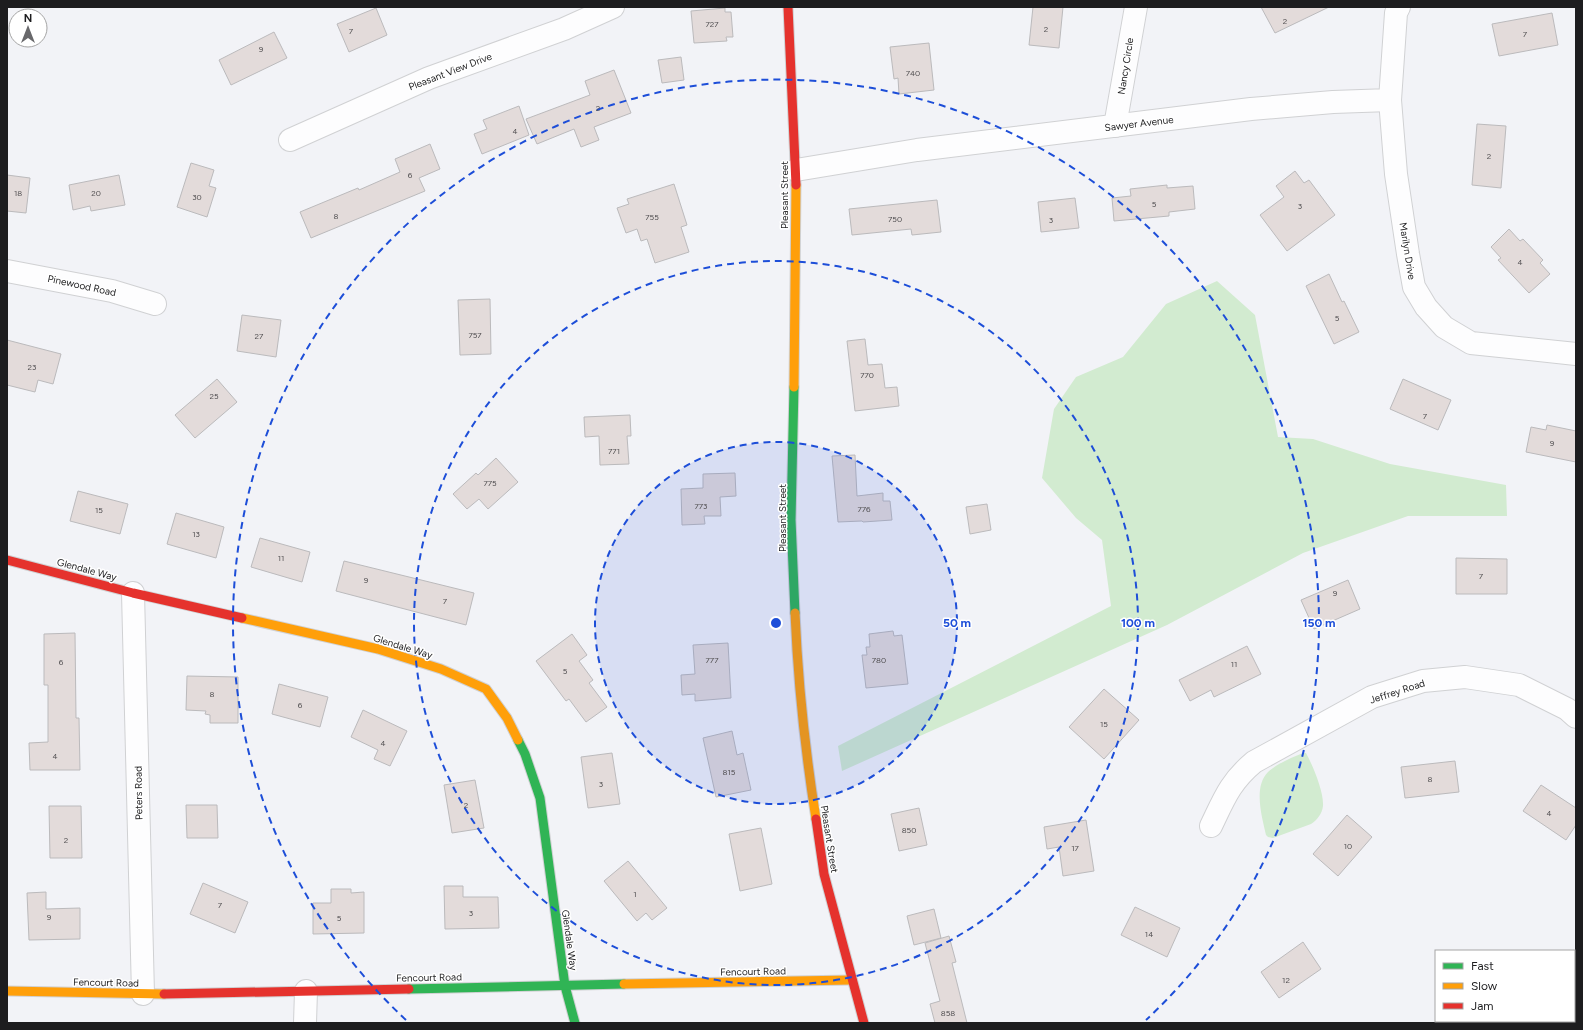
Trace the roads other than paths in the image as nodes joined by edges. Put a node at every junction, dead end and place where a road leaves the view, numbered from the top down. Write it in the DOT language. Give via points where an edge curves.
graph roads {
  1 [pos="613,7"];
  2 [pos="788,7"];
  3 [pos="1136,7"];
  4 [pos="1399,7"];
  5 [pos="1390,100"];
  6 [pos="1115,126"];
  7 [pos="290,140"];
  8 [pos="796,170"];
  9 [pos="7,271"];
  10 [pos="155,304"];
  11 [pos="1576,354"];
  12 [pos="7,560"];
  13 [pos="133,593"];
  14 [pos="1576,717"];
  15 [pos="1212,826"];
  16 [pos="852,980"];
  17 [pos="565,986"];
  18 [pos="7,991"];
  19 [pos="306,991"];
  20 [pos="143,994"];
  21 [pos="305,1023"];
  22 [pos="575,1023"];
  23 [pos="864,1023"];
  1 -- 7 [label="street, Pleasant View Drive" via="564,29 429,78"];
  2 -- 8 [label="street, Pleasant Street"];
  3 -- 6 [label="street, Nancy Circle"];
  4 -- 5 [label="street" via="1396,13"];
  5 -- 6 [label="street, Sawyer Avenue" via="1282,106"];
  5 -- 11 [label="street, Marilyn Drive" via="1396,174 1408,254 1414,287 1426,307 1444,327 1471,343"];
  6 -- 8 [label="street, Sawyer Avenue" via="917,150"];
  8 -- 16 [label="street, Pleasant Street" via="791,520 797,657 809,774 824,874"];
  9 -- 10 [label="street, Pinewood Road" via="112,291"];
  12 -- 13 [label="street, Glendale Way"];
  13 -- 17 [label="street, Glendale Way" via="378,649 441,669 486,689 507,718 525,754 540,798"];
  13 -- 20 [label="street, Peters Road"];
  14 -- 15 [label="street, Jeffrey Road" via="1519,685 1465,677 1423,681 1372,697 1254,762 1240,773 1227,792"];
  16 -- 17 [label="street, Fencourt Road"];
  16 -- 23 [label="street, Pleasant Street"];
  17 -- 19 [label="street, Fencourt Road"];
  17 -- 22 [label="street, Glendale Way"];
  18 -- 20 [label="street, Fencourt Road"];
  19 -- 20 [label="street, Fencourt Road"];
  19 -- 21 [label="street"];
}
